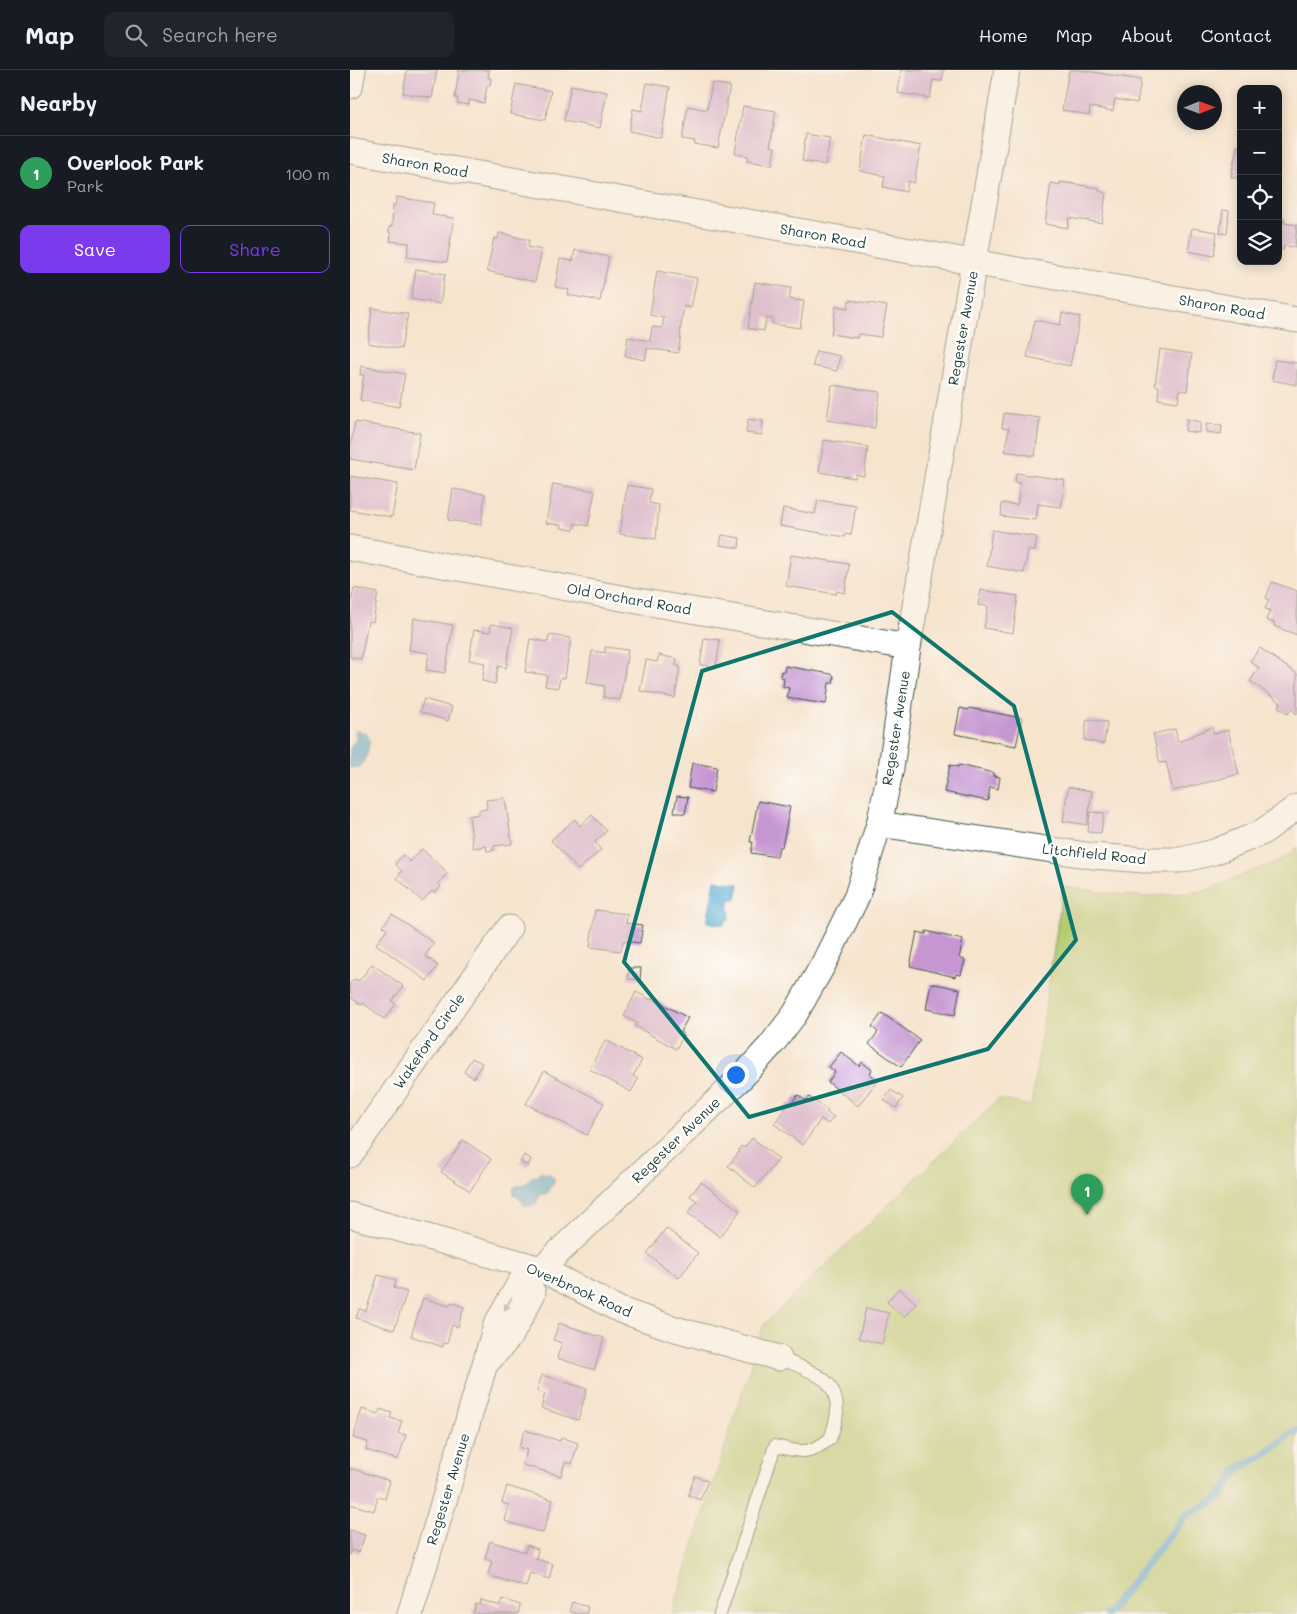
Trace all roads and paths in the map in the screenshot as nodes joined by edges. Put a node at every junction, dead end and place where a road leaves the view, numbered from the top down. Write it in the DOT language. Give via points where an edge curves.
graph roads {
  1 [pos="353,70"];
  2 [pos="1008,70"];
  3 [pos="350,86"];
  4 [pos="350,151"];
  5 [pos="974,263"];
  6 [pos="1297,320"];
  7 [pos="350,548"];
  8 [pos="908,647"];
  9 [pos="1297,807"];
  10 [pos="879,824"];
  11 [pos="509,928"];
  12 [pos="350,1154"];
  13 [pos="350,1215"];
  14 [pos="541,1269"];
  15 [pos="779,1358"];
  16 [pos="410,1614"];
  17 [pos="720,1614"];
  1 -- 3 [label="street"];
  2 -- 5 [label="street, Regester Avenue"];
  4 -- 5 [label="street, Sharon Road"];
  5 -- 6 [label="street, Sharon Road"];
  5 -- 8 [label="street, Regester Avenue"];
  7 -- 8 [label="street, Old Orchard Road"];
  8 -- 10 [label="street, Regester Avenue" via="891,768"];
  9 -- 10 [label="street, Litchfield Road" via="1261,833 1214,852 1181,860 1092,856"];
  10 -- 14 [label="street, Regester Avenue" via="857,896 795,1014 744,1075"];
  11 -- 12 [label="street, Wakeford Circle"];
  13 -- 14 [label="street, Overbrook Road"];
  14 -- 15 [label="street, Overbrook Road" via="620,1310"];
  14 -- 16 [label="street, Regester Avenue" via="520,1283 496,1325"];
  15 -- 17 [label="lane" via="830,1384 837,1412 834,1427 830,1439 817,1449 803,1452 775,1446"];
}
